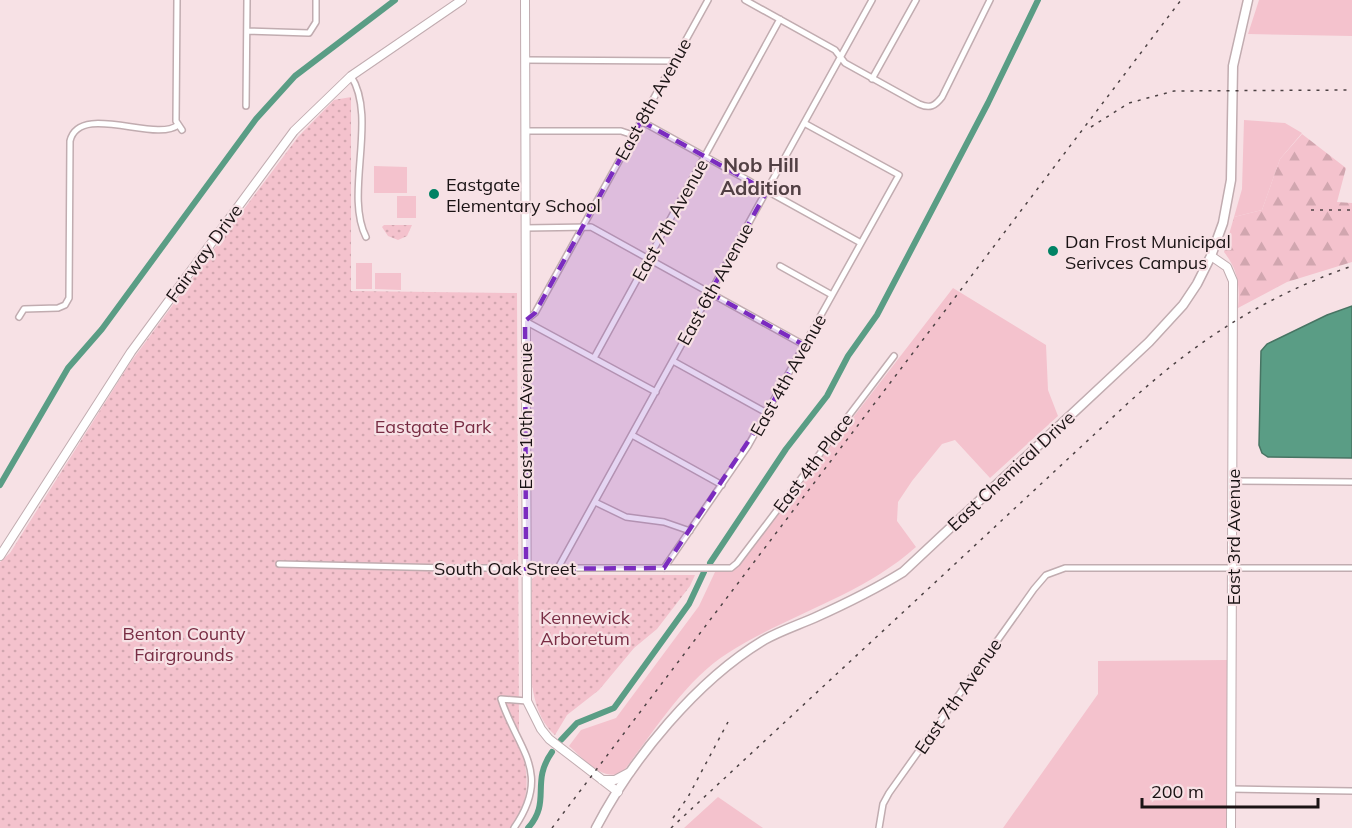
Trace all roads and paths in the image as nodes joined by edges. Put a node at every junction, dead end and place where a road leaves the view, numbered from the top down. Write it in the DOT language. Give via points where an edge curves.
graph roads {
  1 [pos="177,0"];
  2 [pos="247,0"];
  3 [pos="316,0"];
  4 [pos="462,0"];
  5 [pos="525,0"];
  6 [pos="708,0"];
  7 [pos="745,0"];
  8 [pos="872,0"];
  9 [pos="916,0"];
  10 [pos="990,0"];
  11 [pos="1248,0"];
  12 [pos="780,19"];
  13 [pos="247,32"];
  14 [pos="840,57"];
  15 [pos="525,60"];
  16 [pos="675,60"];
  17 [pos="351,76"];
  18 [pos="872,79"];
  19 [pos="246,106"];
  20 [pos="641,121"];
  21 [pos="804,123"];
  22 [pos="525,130"];
  23 [pos="633,135"];
  24 [pos="705,157"];
  25 [pos="767,191"];
  26 [pos="583,226"];
  27 [pos="525,228"];
  28 [pos="366,237"];
  29 [pos="861,243"];
  30 [pos="1211,256"];
  31 [pos="648,259"];
  32 [pos="780,266"];
  33 [pos="710,293"];
  34 [pos="832,295"];
  35 [pos="20,317"];
  36 [pos="525,321"];
  37 [pos="804,345"];
  38 [pos="894,356"];
  39 [pos="594,358"];
  40 [pos="673,361"];
  41 [pos="656,392"];
  42 [pos="767,413"];
  43 [pos="632,435"];
  44 [pos="1233,481"];
  45 [pos="1352,482"];
  46 [pos="722,485"];
  47 [pos="595,502"];
  48 [pos="690,531"];
  49 [pos="0,556"];
  50 [pos="279,564"];
  51 [pos="1233,567"];
  52 [pos="526,568"];
  53 [pos="558,568"];
  54 [pos="664,568"];
  55 [pos="731,568"];
  56 [pos="1352,568"];
  57 [pos="527,701"];
  58 [pos="636,767"];
  59 [pos="600,780"];
  60 [pos="1232,789"];
  61 [pos="1352,791"];
  62 [pos="618,792"];
  63 [pos="514,828"];
  64 [pos="596,828"];
  65 [pos="879,828"];
  66 [pos="1231,828"];
  1 -- 35 [label="street" via="180,128 165,131 113,125 75,130 70,141 69,298 58,308 24,309"];
  2 -- 13 [label="street"];
  3 -- 13 [label="street" via="312,31"];
  4 -- 17 [label="street, Fairway Drive"];
  5 -- 15 [label="street, East 10th Avenue"];
  6 -- 16 [label="street, East 8th Avenue"];
  7 -- 12 [label="street"];
  8 -- 14 [label="street, East 6th Avenue"];
  9 -- 18 [label="street"];
  10 -- 18 [label="street" via="942,97 932,107"];
  11 -- 30 [label="main road, East Chemical Drive" via="1233,66 1231,180 1223,223"];
  12 -- 14 [label="street" via="835,50"];
  12 -- 24 [label="street, East 7th Avenue"];
  13 -- 19 [label="street"];
  14 -- 18 [label="street"];
  14 -- 21 [label="street, East 6th Avenue"];
  15 -- 16 [label="street"];
  15 -- 22 [label="street, East 10th Avenue"];
  16 -- 20 [label="street, East 8th Avenue"];
  17 -- 28 [label="street" via="360,95 360,214"];
  17 -- 49 [label="street, Fairway Drive" via="294,131 144,334"];
  20 -- 23 [label="street, East 8th Avenue"];
  20 -- 24 [label="street"];
  21 -- 25 [label="street, East 6th Avenue"];
  21 -- 29 [label="street, East 4th Avenue" via="899,175"];
  22 -- 23 [label="street" via="621,131"];
  22 -- 27 [label="street, East 10th Avenue"];
  23 -- 26 [label="street, East 8th Avenue"];
  24 -- 25 [label="street"];
  24 -- 31 [label="street, East 7th Avenue"];
  25 -- 29 [label="street"];
  25 -- 33 [label="street, East 6th Avenue"];
  26 -- 27 [label="street"];
  26 -- 31 [label="street"];
  26 -- 36 [label="street, East 8th Avenue" via="535,313"];
  27 -- 36 [label="street, East 10th Avenue"];
  29 -- 34 [label="street, East 4th Avenue"];
  30 -- 44 [label="street, East 3rd Avenue" via="1227,267 1233,281"];
  30 -- 58 [label="main road, East Chemical Drive" via="1183,305 1149,342 903,572 868,594 766,639 730,662 699,689"];
  31 -- 33 [label="street"];
  31 -- 39 [label="street, East 7th Avenue"];
  32 -- 34 [label="street"];
  33 -- 37 [label="street"];
  33 -- 40 [label="street, East 6th Avenue"];
  34 -- 37 [label="street, East 4th Avenue"];
  36 -- 39 [label="street"];
  36 -- 52 [label="street, East 10th Avenue"];
  37 -- 42 [label="street, East 4th Avenue"];
  38 -- 55 [label="street, East 4th Place"];
  39 -- 41 [label="street"];
  40 -- 41 [label="street, East 6th Avenue"];
  40 -- 42 [label="street"];
  41 -- 43 [label="street, East 6th Avenue"];
  42 -- 46 [label="street, East 4th Avenue"];
  43 -- 46 [label="street"];
  43 -- 47 [label="street, East 6th Avenue"];
  44 -- 45 [label="street"];
  44 -- 51 [label="street, East 3rd Avenue"];
  46 -- 48 [label="street, East 4th Avenue"];
  47 -- 48 [label="street" via="626,517 664,522"];
  47 -- 53 [label="street, East 6th Avenue"];
  48 -- 54 [label="street, East 4th Avenue"];
  50 -- 52 [label="street, South Oak Street"];
  51 -- 56 [label="street"];
  51 -- 60 [label="street, East 3rd Avenue"];
  51 -- 65 [label="street, East 7th Avenue" via="1065,568 1052,572 1034,589 889,793"];
  52 -- 53 [label="street, South Oak Street"];
  52 -- 57 [label="street, East 10th Avenue"];
  53 -- 54 [label="street, South Oak Street"];
  54 -- 55 [label="street, South Oak Street"];
  57 -- 59 [label="street, East 10th Avenue" via="549,739"];
  57 -- 63 [label="street" via="501,699 530,763 530,792"];
  58 -- 59 [label="street" via="615,780"];
  58 -- 62 [label="main road, East Chemical Drive"];
  59 -- 62 [label="street, East 10th Avenue"];
  60 -- 61 [label="street"];
  60 -- 66 [label="street, East 3rd Avenue"];
  62 -- 64 [label="main road, East Chemical Drive"];
}
